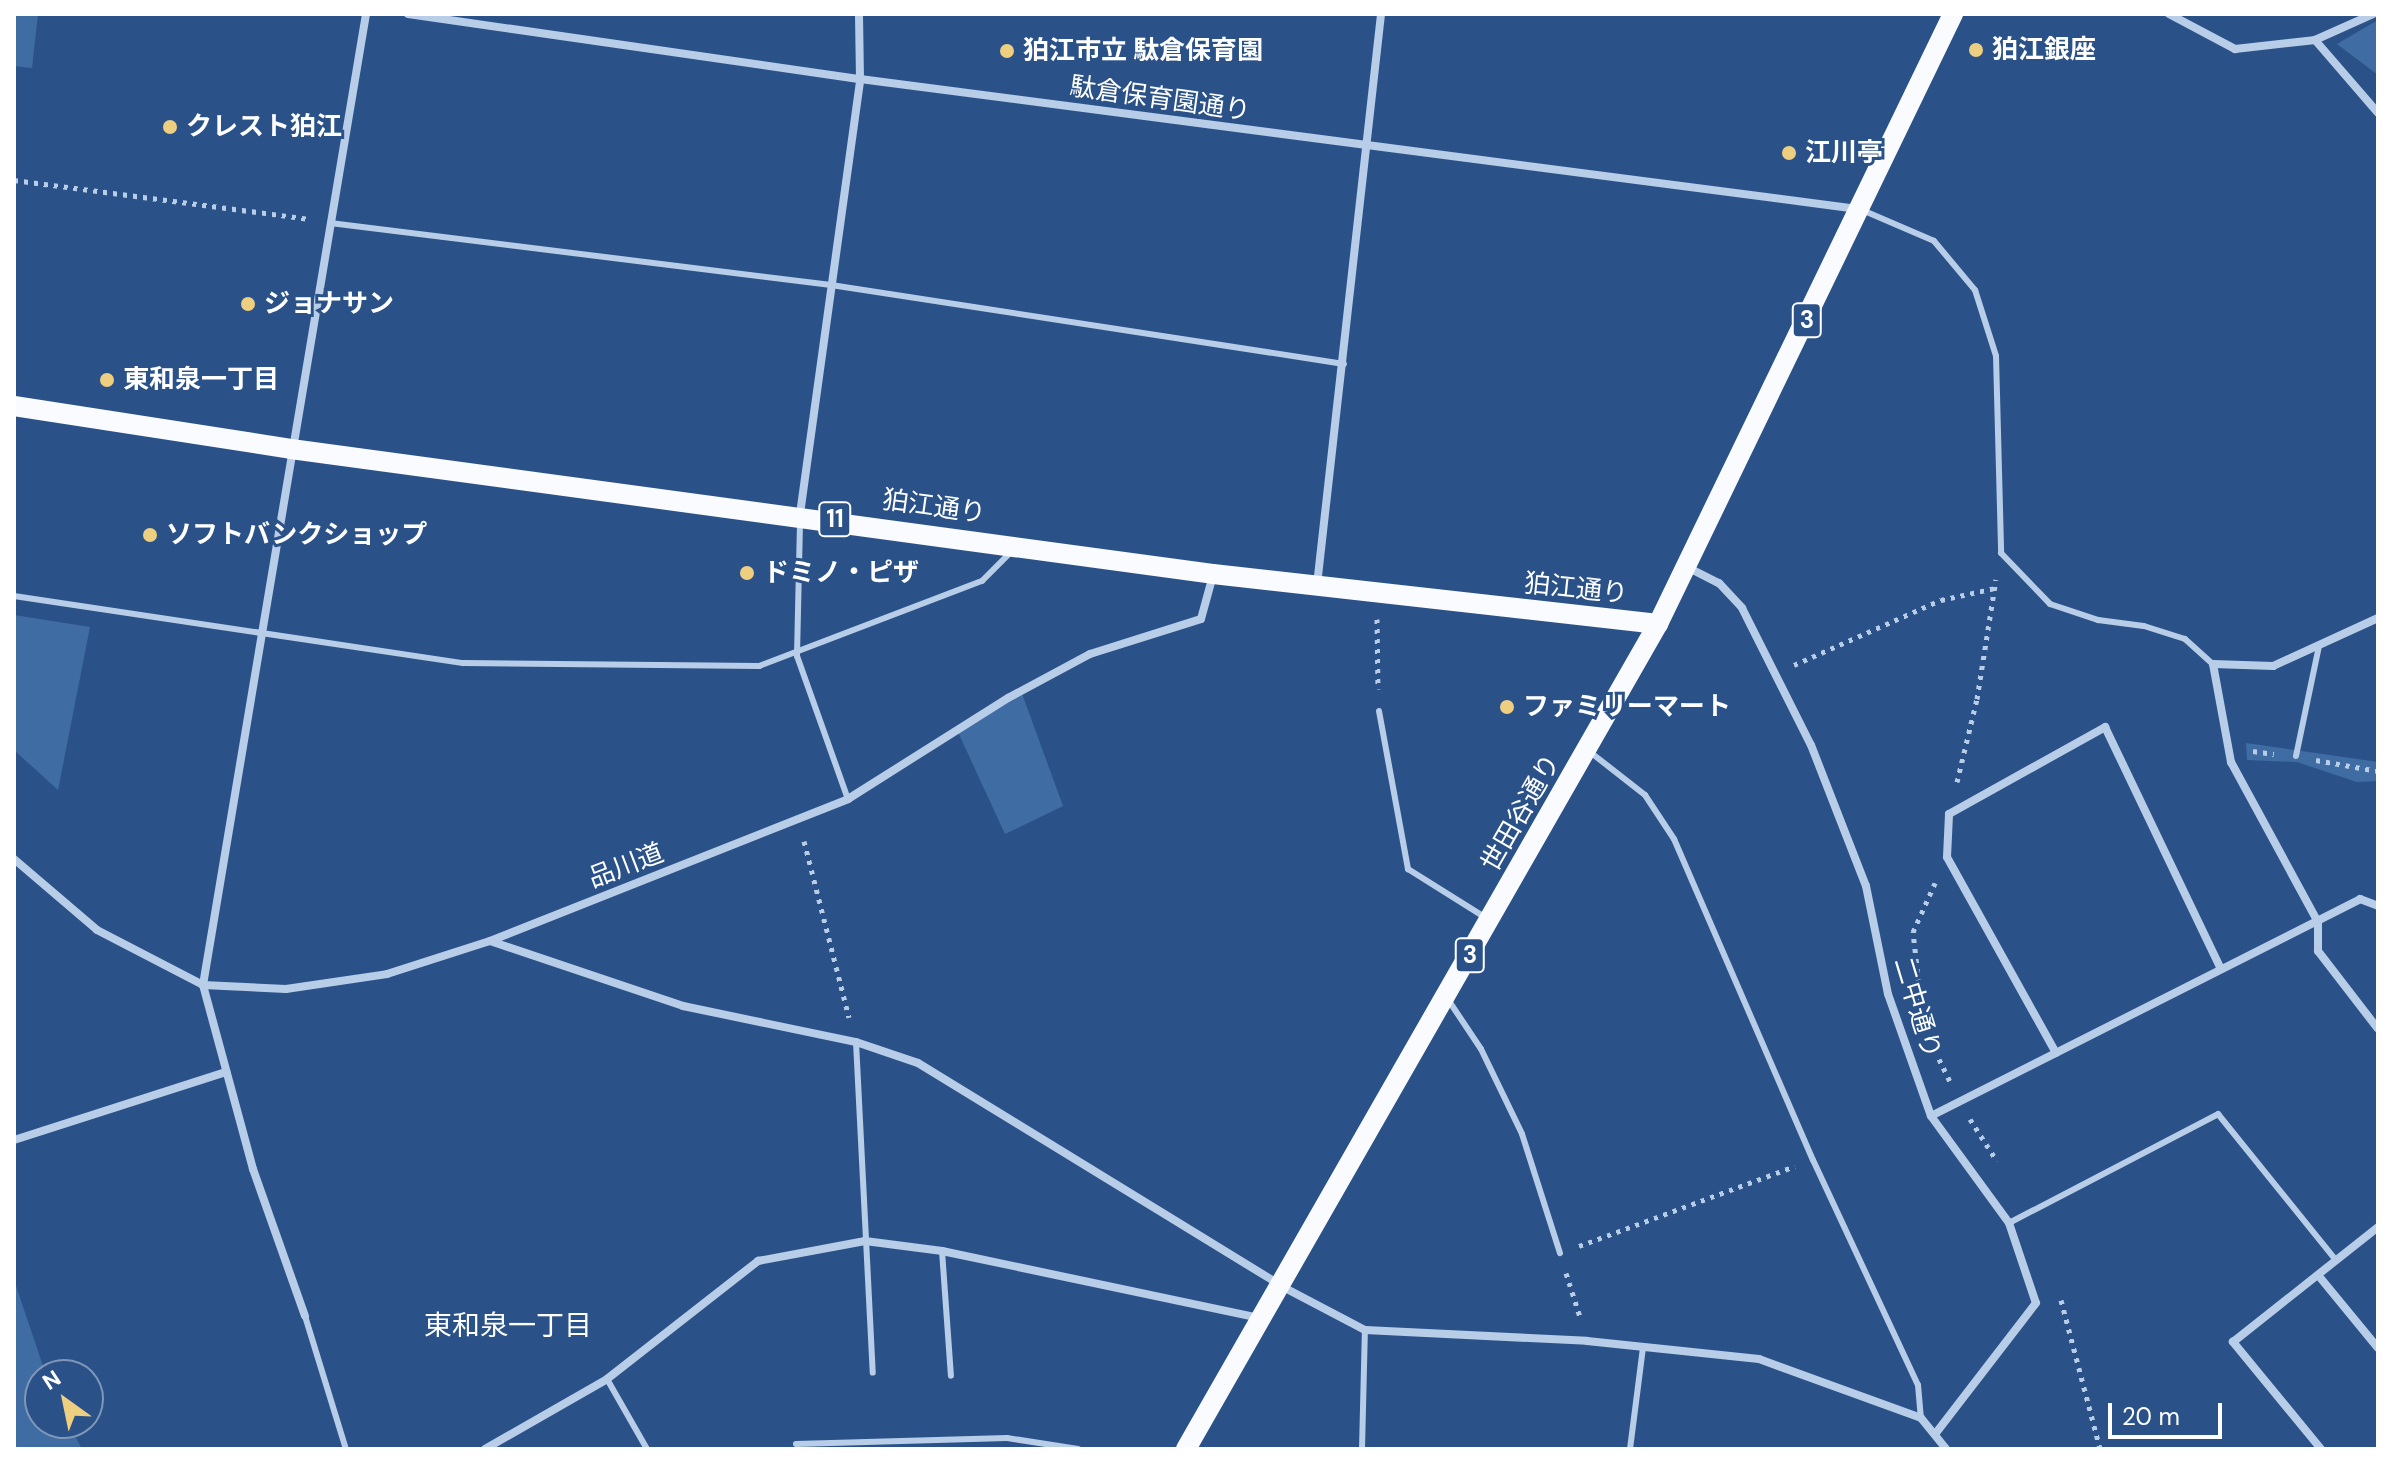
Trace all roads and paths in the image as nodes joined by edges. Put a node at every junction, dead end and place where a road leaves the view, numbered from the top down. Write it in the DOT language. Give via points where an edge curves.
graph roads {
  1 [pos="366,14"];
  2 [pos="408,14"];
  3 [pos="859,14"];
  4 [pos="1381,14"];
  5 [pos="1953,14"];
  6 [pos="2169,14"];
  7 [pos="2373,14"];
  8 [pos="2315,40"];
  9 [pos="860,79"];
  10 [pos="2378,113"];
  11 [pos="1363,146"];
  12 [pos="14,180"];
  13 [pos="1860,209"];
  14 [pos="330,223"];
  15 [pos="831,285"];
  16 [pos="1345,364"];
  17 [pos="14,406"];
  18 [pos="291,449"];
  19 [pos="800,514"];
  20 [pos="1017,546"];
  21 [pos="2001,553"];
  22 [pos="1686,566"];
  23 [pos="1213,574"];
  24 [pos="1317,587"];
  25 [pos="1995,588"];
  26 [pos="1376,594"];
  27 [pos="14,596"];
  28 [pos="2378,618"];
  29 [pos="1658,624"];
  30 [pos="260,634"];
  31 [pos="2319,646"];
  32 [pos="797,656"];
  33 [pos="2213,664"];
  34 [pos="1775,673"];
  35 [pos="1379,711"];
  36 [pos="1587,749"];
  37 [pos="2296,756"];
  38 [pos="848,799"];
  39 [pos="1949,814"];
  40 [pos="799,820"];
  41 [pos="1947,857"];
  42 [pos="14,859"];
  43 [pos="2378,906"];
  44 [pos="1489,920"];
  45 [pos="2318,922"];
  46 [pos="490,941"];
  47 [pos="2221,969"];
  48 [pos="203,985"];
  49 [pos="1447,998"];
  50 [pos="1926,1026"];
  51 [pos="2378,1029"];
  52 [pos="856,1042"];
  53 [pos="1935,1051"];
  54 [pos="2056,1053"];
  55 [pos="226,1072"];
  56 [pos="1960,1103"];
  57 [pos="1931,1116"];
  58 [pos="14,1140"];
  59 [pos="1813,1160"];
  60 [pos="2009,1223"];
  61 [pos="2378,1227"];
  62 [pos="865,1241"];
  63 [pos="942,1251"];
  64 [pos="1560,1253"];
  65 [pos="2336,1260"];
  66 [pos="2318,1275"];
  67 [pos="1283,1287"];
  68 [pos="305,1316"];
  69 [pos="1263,1319"];
  70 [pos="1365,1330"];
  71 [pos="1587,1341"];
  72 [pos="1643,1347"];
  73 [pos="2378,1348"];
  74 [pos="873,1373"];
  75 [pos="951,1376"];
  76 [pos="607,1379"];
  77 [pos="1921,1418"];
  78 [pos="1936,1433"];
  79 [pos="796,1444"];
  80 [pos="2319,1448"];
  81 [pos="346,1449"];
  82 [pos="485,1449"];
  83 [pos="647,1449"];
  84 [pos="1078,1449"];
  85 [pos="1186,1449"];
  86 [pos="1362,1449"];
  87 [pos="1630,1449"];
  88 [pos="1946,1449"];
  1 -- 14 [label="street"];
  2 -- 9 [label="street, 駄倉保育園通り"];
  3 -- 9 [label="street"];
  4 -- 11 [label="street"];
  5 -- 13 [label="main road, 世田谷通り / 3"];
  6 -- 8 [label="street" via="2235,49"];
  7 -- 8 [label="street"];
  8 -- 10 [label="street"];
  9 -- 11 [label="street, 駄倉保育園通り"];
  9 -- 15 [label="street"];
  11 -- 13 [label="street, 駄倉保育園通り"];
  11 -- 16 [label="street"];
  12 -- 14 [label="path" via="250,208"];
  13 -- 21 [label="lane" via="1934,241 1975,290 1996,356"];
  13 -- 22 [label="main road, 世田谷通り / 3"];
  14 -- 15 [label="lane"];
  14 -- 18 [label="street"];
  15 -- 16 [label="lane"];
  15 -- 19 [label="street"];
  16 -- 24 [label="street"];
  17 -- 18 [label="main road, 狛江通り / 11"];
  18 -- 19 [label="main road, 狛江通り / 11"];
  18 -- 30 [label="street"];
  19 -- 20 [label="main road, 狛江通り / 11"];
  19 -- 32 [label="lane"];
  20 -- 23 [label="main road, 狛江通り / 11"];
  20 -- 32 [label="lane" via="982,581"];
  21 -- 25 [label="path"];
  21 -- 33 [label="lane" via="2050,604 2185,639"];
  22 -- 29 [label="main road, 世田谷通り / 3"];
  22 -- 34 [label="street, 二中通り" via="1719,583 1742,608"];
  23 -- 24 [label="main road, 狛江通り / 11"];
  23 -- 38 [label="street, 品川道" via="1201,619 1090,654 1008,698"];
  24 -- 26 [label="main road, 狛江通り / 11"];
  25 -- 34 [label="path" via="1941,600"];
  25 -- 39 [label="path" via="1977,699"];
  26 -- 29 [label="main road, 狛江通り / 11"];
  26 -- 35 [label="path"];
  27 -- 30 [label="lane"];
  28 -- 31 [label="street"];
  29 -- 36 [label="main road, 世田谷通り / 3"];
  30 -- 32 [label="lane" via="463,663 759,666"];
  30 -- 48 [label="street"];
  31 -- 33 [label="street" via="2273,666"];
  31 -- 37 [label="lane"];
  32 -- 38 [label="lane"];
  33 -- 45 [label="street" via="2231,762"];
  34 -- 57 [label="street, 二中通り" via="1842,816 1866,886 1888,994"];
  35 -- 44 [label="lane" via="1408,869"];
  36 -- 44 [label="main road, 世田谷通り / 3"];
  36 -- 59 [label="lane" via="1645,795 1674,839"];
  38 -- 40 [label="street, 品川道"];
  39 -- 41 [label="street"];
  39 -- 47 [label="street" via="2105,727"];
  40 -- 46 [label="street, 品川道"];
  40 -- 52 [label="path"];
  41 -- 50 [label="path" via="1913,932 1916,989"];
  41 -- 54 [label="street"];
  42 -- 48 [label="street, 品川道" via="97,930"];
  43 -- 45 [label="street" via="2360,899"];
  44 -- 49 [label="main road, 世田谷通り / 3"];
  45 -- 47 [label="street"];
  45 -- 51 [label="street" via="2318,951"];
  46 -- 48 [label="street, 品川道" via="387,974 286,989"];
  46 -- 52 [label="street" via="683,1006"];
  47 -- 54 [label="street"];
  48 -- 55 [label="street"];
  49 -- 64 [label="lane" via="1481,1049 1522,1134"];
  49 -- 67 [label="main road, 世田谷通り / 3"];
  52 -- 62 [label="lane"];
  52 -- 67 [label="street" via="918,1063"];
  53 -- 56 [label="path"];
  54 -- 56 [label="street"];
  55 -- 58 [label="street"];
  55 -- 68 [label="street" via="253,1169"];
  56 -- 57 [label="street"];
  57 -- 60 [label="street, 二中通り"];
  59 -- 64 [label="path"];
  59 -- 77 [label="lane" via="1918,1385"];
  60 -- 65 [label="lane" via="2218,1114"];
  60 -- 78 [label="street, 二中通り" via="2036,1303"];
  61 -- 65 [label="street"];
  62 -- 63 [label="street"];
  62 -- 74 [label="lane"];
  62 -- 76 [label="street" via="758,1261"];
  63 -- 69 [label="street"];
  63 -- 75 [label="lane"];
  64 -- 71 [label="path"];
  65 -- 66 [label="street"];
  66 -- 73 [label="street"];
  66 -- 80 [label="street" via="2233,1342"];
  67 -- 69 [label="main road, 世田谷通り / 3"];
  67 -- 70 [label="street"];
  68 -- 81 [label="lane"];
  69 -- 85 [label="main road, 世田谷通り / 3"];
  70 -- 71 [label="street"];
  70 -- 86 [label="lane"];
  71 -- 72 [label="street"];
  72 -- 77 [label="street" via="1759,1359"];
  72 -- 87 [label="lane"];
  76 -- 82 [label="street"];
  76 -- 83 [label="lane"];
  77 -- 78 [label="street"];
  78 -- 88 [label="street"];
  79 -- 84 [label="lane" via="1007,1438"];
}
